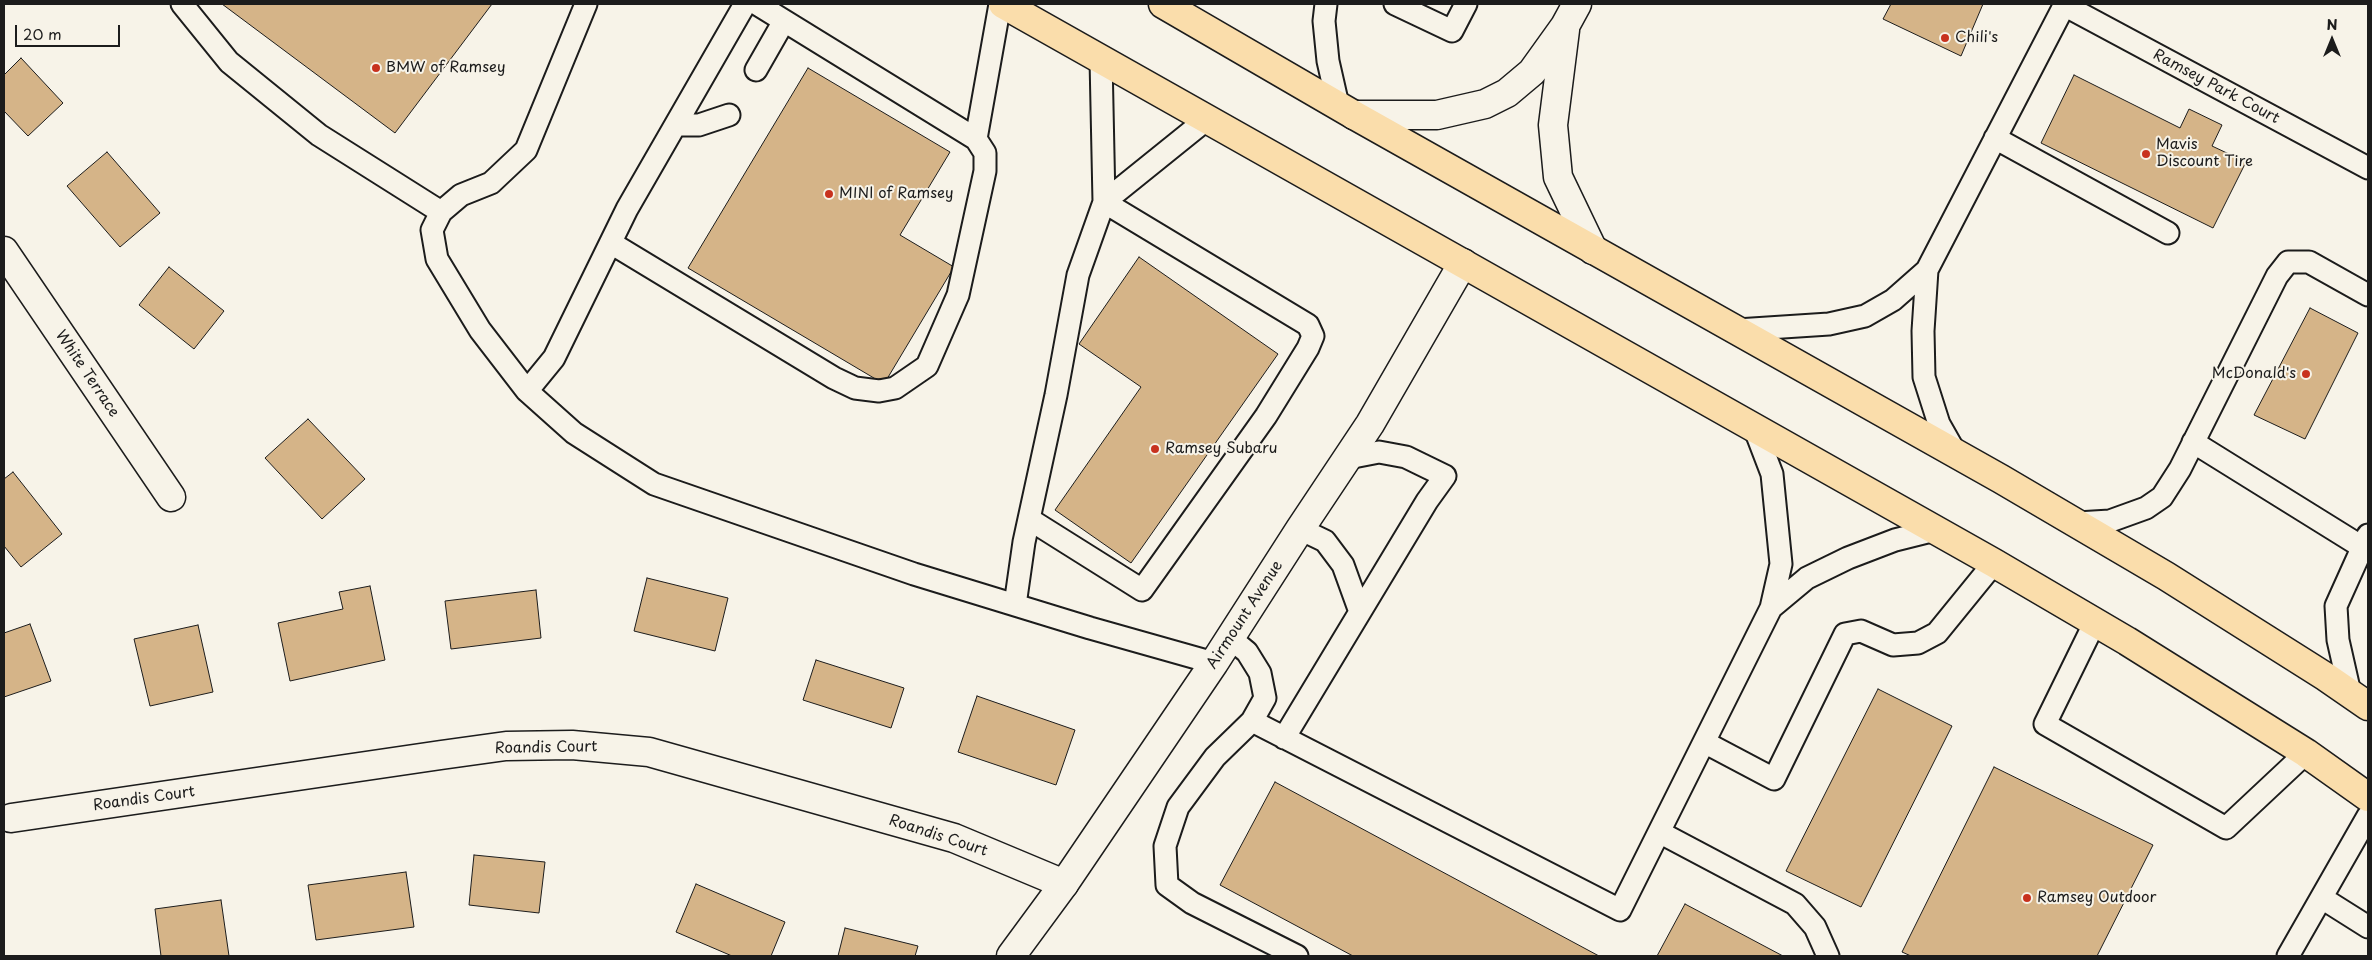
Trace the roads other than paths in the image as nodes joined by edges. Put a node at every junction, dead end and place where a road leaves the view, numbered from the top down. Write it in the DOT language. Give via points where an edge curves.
graph roads {
  1 [pos="182,4"];
  2 [pos="586,4"];
  3 [pos="745,4"];
  4 [pos="757,4"];
  5 [pos="1002,4"];
  6 [pos="1163,4"];
  7 [pos="1326,4"];
  8 [pos="1395,4"];
  9 [pos="1466,4"];
  10 [pos="2064,5"];
  11 [pos="1571,15"];
  12 [pos="784,21"];
  13 [pos="1100,59"];
  14 [pos="756,70"];
  15 [pos="1346,110"];
  16 [pos="729,115"];
  17 [pos="1207,119"];
  18 [pos="676,125"];
  19 [pos="976,138"];
  20 [pos="1995,138"];
  21 [pos="2368,168"];
  22 [pos="1104,202"];
  23 [pos="441,212"];
  24 [pos="2168,233"];
  25 [pos="610,243"];
  26 [pos="1593,250"];
  27 [pos="4,251"];
  28 [pos="1462,263"];
  29 [pos="1927,270"];
  30 [pos="2368,295"];
  31 [pos="1736,330"];
  32 [pos="527,391"];
  33 [pos="1754,427"];
  34 [pos="2193,442"];
  35 [pos="1956,454"];
  36 [pos="1348,458"];
  37 [pos="171,497"];
  38 [pos="1029,519"];
  39 [pos="2076,523"];
  40 [pos="1300,529"];
  41 [pos="1935,530"];
  42 [pos="2365,541"];
  43 [pos="1994,563"];
  44 [pos="1015,605"];
  45 [pos="1771,608"];
  46 [pos="1360,612"];
  47 [pos="2095,622"];
  48 [pos="1230,638"];
  49 [pos="1214,663"];
  50 [pos="2359,700"];
  51 [pos="1252,721"];
  52 [pos="1284,738"];
  53 [pos="1704,742"];
  54 [pos="2306,753"];
  55 [pos="2368,797"];
  56 [pos="2368,816"];
  57 [pos="11,818"];
  58 [pos="1659,832"];
  59 [pos="1064,884"];
  60 [pos="2322,898"];
  61 [pos="2368,927"];
  62 [pos="1011,956"];
  63 [pos="1297,956"];
  64 [pos="1828,956"];
  65 [pos="2288,956"];
  1 -- 23 [label="lane" via="229,62 311,129"];
  2 -- 23 [label="lane" via="526,150 491,183 461,196"];
  3 -- 18 [label="lane"];
  4 -- 12 [label="lane"];
  5 -- 13 [label="highway"];
  5 -- 19 [label="lane"];
  6 -- 15 [label="highway"];
  7 -- 15 [label="lane" via="1324,21 1328,61"];
  8 -- 9 [label="lane" via="1452,31"];
  10 -- 20 [label="lane"];
  10 -- 21 [label="lane, Ramsey Park Court"];
  11 -- 15 [label="street" via="1532,72 1507,93 1484,104 1438,115"];
  11 -- 26 [label="street" via="1553,125 1558,177"];
  12 -- 14 [label="lane"];
  12 -- 19 [label="lane"];
  13 -- 17 [label="highway"];
  13 -- 22 [label="lane"];
  15 -- 26 [label="highway"];
  16 -- 18 [label="lane" via="698,125"];
  17 -- 22 [label="lane"];
  17 -- 28 [label="highway"];
  18 -- 25 [label="lane"];
  19 -- 25 [label="lane" via="985,153 985,171 958,296 927,366 895,388 879,391 855,388 834,378"];
  20 -- 24 [label="lane"];
  20 -- 29 [label="lane"];
  22 -- 38 [label="lane" via="1078,275"];
  22 -- 38 [label="lane" via="1308,325 1313,336 1266,416 1142,590"];
  23 -- 32 [label="lane" via="432,230 437,259 480,330"];
  25 -- 32 [label="lane" via="554,358"];
  26 -- 31 [label="highway"];
  27 -- 37 [label="street, White Terrace"];
  28 -- 33 [label="highway"];
  28 -- 36 [label="street, Airmount Avenue"];
  29 -- 31 [label="lane" via="1893,300 1864,316 1829,324"];
  29 -- 35 [label="lane" via="1924,377 1939,424"];
  30 -- 34 [label="lane" via="2309,262 2288,262 2277,276"];
  31 -- 35 [label="highway"];
  32 -- 44 [label="lane" via="574,433 654,484 914,574"];
  33 -- 41 [label="highway"];
  33 -- 45 [label="lane" via="1772,474 1780,564"];
  34 -- 39 [label="lane" via="2162,496 2146,508 2110,521"];
  34 -- 42 [label="lane"];
  35 -- 39 [label="highway"];
  36 -- 40 [label="street, Airmount Avenue"];
  36 -- 46 [label="lane" via="1378,452 1406,457 1445,476"];
  38 -- 44 [label="lane"];
  39 -- 50 [label="highway" via="2166,576"];
  40 -- 46 [label="lane" via="1325,541 1343,564"];
  40 -- 48 [label="street, Airmount Avenue"];
  41 -- 43 [label="highway"];
  41 -- 45 [label="lane" via="1895,540 1848,558 1807,578"];
  42 -- 50 [label="lane" via="2336,606 2338,640"];
  43 -- 47 [label="highway"];
  43 -- 53 [label="lane" via="1937,633 1918,643 1893,645 1861,631 1845,634 1774,779"];
  44 -- 49 [label="lane"];
  45 -- 53 [label="lane"];
  46 -- 52 [label="lane"];
  47 -- 54 [label="highway"];
  47 -- 54 [label="lane" via="2045,724 2226,828"];
  48 -- 49 [label="street, Airmount Avenue"];
  48 -- 51 [label="lane" via="1248,652 1260,673 1265,698"];
  49 -- 59 [label="street, Airmount Avenue"];
  51 -- 52 [label="lane"];
  51 -- 63 [label="lane" via="1215,758 1178,807 1165,846 1167,885 1192,903"];
  52 -- 58 [label="lane" via="1620,910"];
  53 -- 58 [label="lane"];
  54 -- 55 [label="highway"];
  56 -- 60 [label="lane"];
  57 -- 59 [label="street, Roandis Court" via="441,754 506,746 572,745 649,752 954,838"];
  58 -- 64 [label="lane" via="1795,904 1815,927"];
  59 -- 62 [label="street, Airmount Avenue"];
  60 -- 61 [label="lane"];
  60 -- 65 [label="lane"];
}
